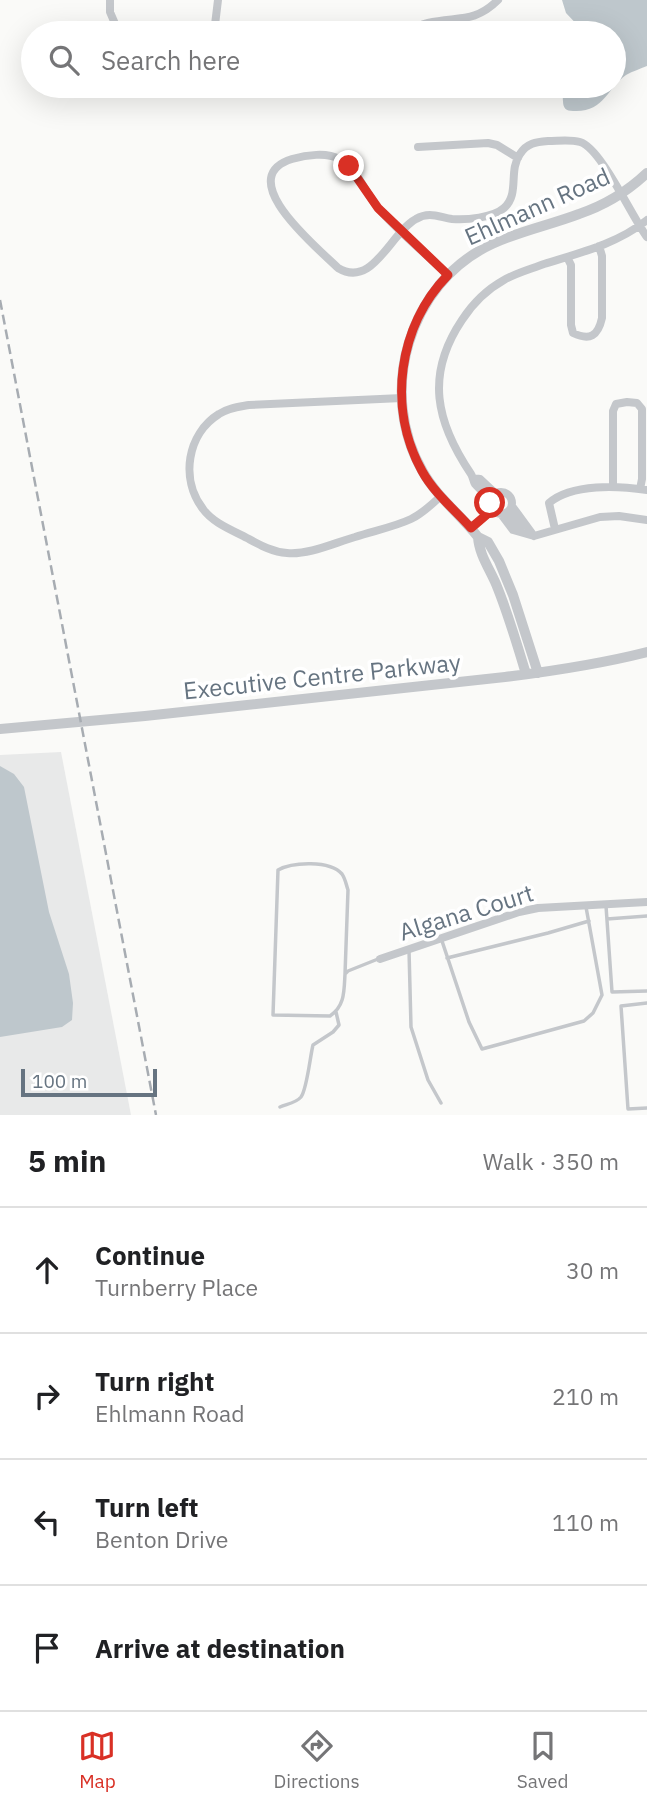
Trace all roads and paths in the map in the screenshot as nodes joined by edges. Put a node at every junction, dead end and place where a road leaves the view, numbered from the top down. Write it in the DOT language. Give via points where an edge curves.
graph roads {
  1 [pos="110,0"];
  2 [pos="218,0"];
  3 [pos="498,0"];
  4 [pos="114,21"];
  5 [pos="215,21"];
  6 [pos="447,21"];
  7 [pos="418,147"];
  8 [pos="517,158"];
  9 [pos="647,173"];
  10 [pos="620,193"];
  11 [pos="647,220"];
  12 [pos="639,226"];
  13 [pos="401,232"];
  14 [pos="647,237"];
  15 [pos="599,246"];
  16 [pos="567,257"];
  17 [pos="448,275"];
  18 [pos="402,398"];
  19 [pos="612,487"];
  20 [pos="644,490"];
  21 [pos="441,496"];
  22 [pos="493,496"];
  23 [pos="492,510"];
  24 [pos="507,511"];
  25 [pos="647,520"];
  26 [pos="555,529"];
  27 [pos="475,533"];
  28 [pos="534,536"];
  29 [pos="647,652"];
  30 [pos="538,673"];
  31 [pos="526,674"];
  32 [pos="0,718"];
  33 [pos="1,729"];
  34 [pos="647,902"];
  35 [pos="605,904"];
  36 [pos="586,905"];
  37 [pos="647,916"];
  38 [pos="607,919"];
  39 [pos="589,921"];
  40 [pos="441,938"];
  41 [pos="409,949"];
  42 [pos="380,958"];
  43 [pos="447,958"];
  44 [pos="345,974"];
  45 [pos="647,991"];
  46 [pos="612,992"];
  47 [pos="602,995"];
  48 [pos="647,1003"];
  49 [pos="336,1012"];
  50 [pos="442,1103"];
  51 [pos="280,1107"];
  52 [pos="647,1108"];
  53 [pos="629,1112"];
  1 -- 4 [label="street"];
  2 -- 5 [label="street"];
  3 -- 6 [label="street" via="466,19"];
  7 -- 8 [label="street" via="488,143"];
  8 -- 10 [label="street" via="534,143 578,141 598,158"];
  8 -- 13 [label="street" via="512,195 500,211 453,219 437,214 418,217"];
  9 -- 10 [label="street, Ehlmann Road"];
  10 -- 12 [label="street"];
  10 -- 17 [label="street, Ehlmann Road" via="579,214 489,245"];
  11 -- 12 [label="street"];
  12 -- 14 [label="street"];
  12 -- 15 [label="street"];
  13 -- 13 [label="street" via="349,166 336,157 290,159 272,176 273,192 287,218 345,272 365,270"];
  13 -- 17 [label="street"];
  15 -- 16 [label="street"];
  15 -- 16 [label="street" via="601,318 596,334 589,337 573,333"];
  16 -- 22 [label="street" via="506,278 487,291 469,309 445,351 439,395 449,438 476,485"];
  17 -- 18 [label="street, Ehlmann Road" via="428,299 410,335"];
  18 -- 21 [label="street, Ehlmann Road" via="413,451"];
  18 -- 21 [label="street" via="249,405 219,414 193,445 189,470 195,496 220,524 264,547 291,554 411,519"];
  19 -- 20 [label="street"];
  19 -- 20 [label="street" via="613,411 616,404 627,402 642,409"];
  19 -- 26 [label="street" via="556,498 550,503"];
  21 -- 27 [label="street, Ehlmann Road"];
  22 -- 23 [label="street"];
  22 -- 24 [label="street" via="506,494 511,499"];
  23 -- 24 [label="street"];
  23 -- 27 [label="street"];
  24 -- 28 [label="street"];
  24 -- 28 [label="street" via="513,530"];
  25 -- 26 [label="street" via="600,517"];
  26 -- 28 [label="street"];
  27 -- 30 [label="street, Ehlmann Road" via="488,542 507,578"];
  27 -- 31 [label="street, Ehlmann Road"];
  29 -- 30 [label="street, Executive Centre Parkway"];
  30 -- 31 [label="street, Executive Centre Parkway"];
  31 -- 33 [label="street, Executive Centre Parkway"];
  32 -- 33 [label="lane"];
  34 -- 35 [label="street, Algana Court"];
  35 -- 36 [label="street, Algana Court"];
  35 -- 38 [label="lane"];
  36 -- 39 [label="lane"];
  36 -- 40 [label="street, Algana Court" via="519,912"];
  37 -- 38 [label="lane"];
  38 -- 46 [label="lane"];
  39 -- 43 [label="lane"];
  39 -- 47 [label="lane"];
  40 -- 41 [label="street, Algana Court"];
  40 -- 43 [label="lane"];
  41 -- 42 [label="street, Algana Court"];
  41 -- 50 [label="lane" via="411,1027 428,1080"];
  42 -- 44 [label="lane"];
  43 -- 47 [label="lane" via="482,1049 584,1021"];
  44 -- 49 [label="lane" via="343,999"];
  44 -- 49 [label="lane" via="348,890 344,877 332,866 300,863 278,870 274,1015 330,1016"];
  45 -- 46 [label="lane"];
  46 -- 47 [label="lane"];
  48 -- 53 [label="lane" via="621,1006"];
  49 -- 51 [label="lane" via="339,1025 313,1045 301,1097"];
  52 -- 53 [label="lane"];
}
